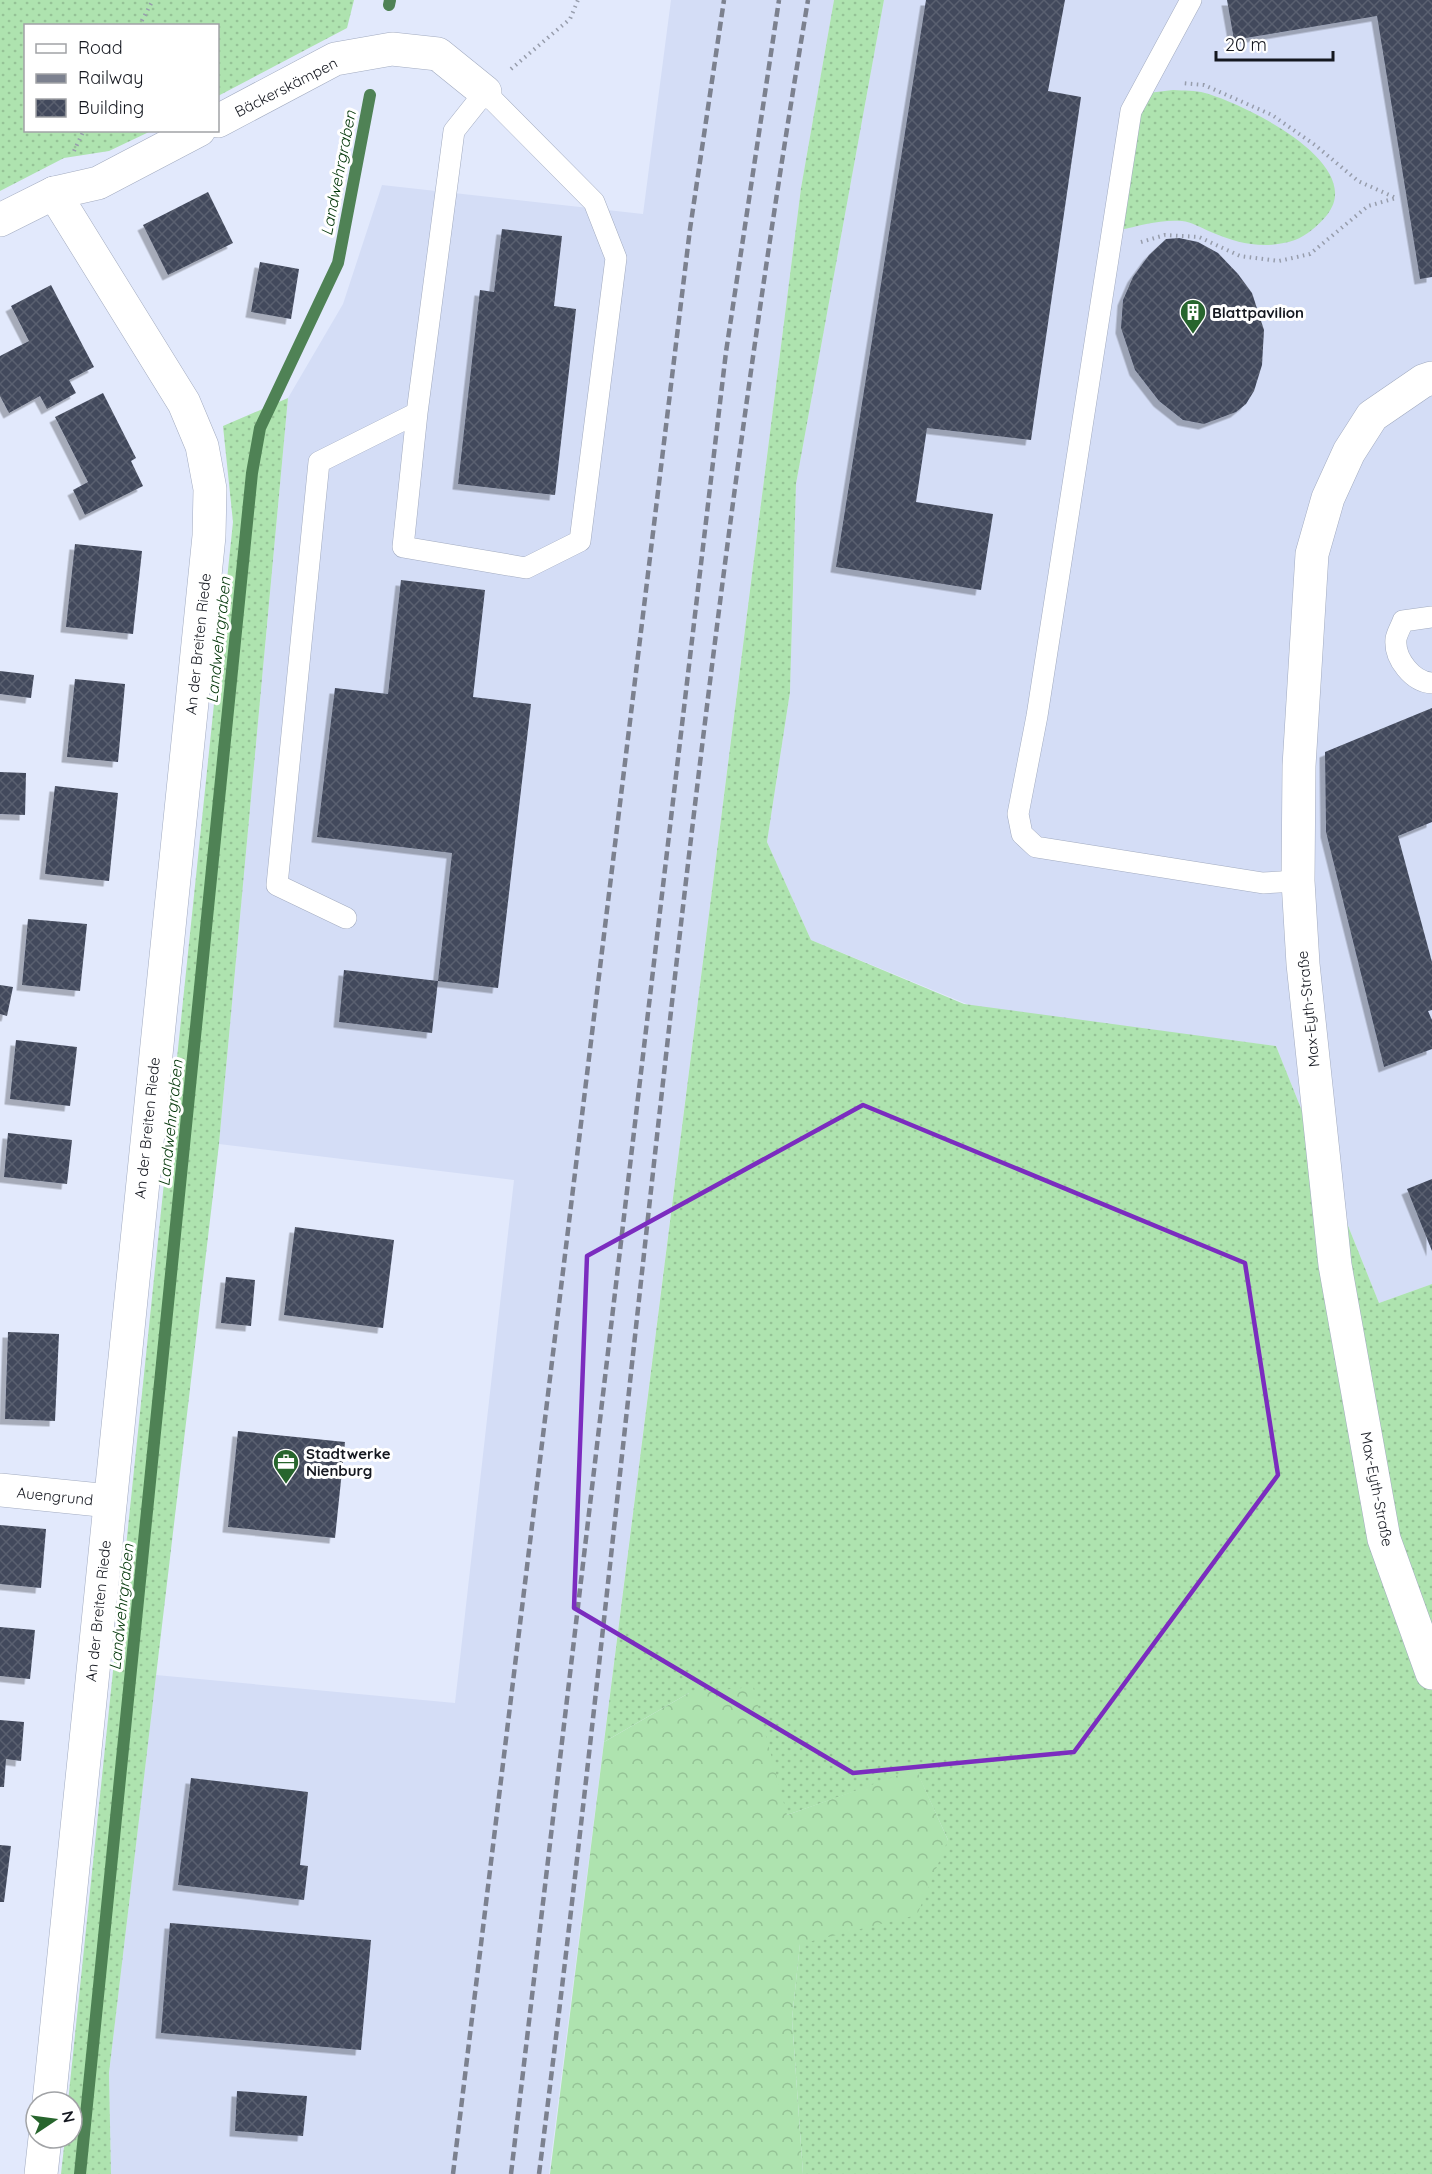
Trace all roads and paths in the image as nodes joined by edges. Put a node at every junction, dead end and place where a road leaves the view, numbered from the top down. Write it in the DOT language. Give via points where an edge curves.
graph roads {
  1 [pos="153,0"];
  2 [pos="578,0"];
  3 [pos="1191,0"];
  4 [pos="140,24"];
  5 [pos="1146,83"];
  6 [pos="485,92"];
  7 [pos="219,120"];
  8 [pos="195,132"];
  9 [pos="54,193"];
  10 [pos="0,220"];
  11 [pos="1109,252"];
  12 [pos="1432,378"];
  13 [pos="417,413"];
  14 [pos="1432,617"];
  15 [pos="1432,683"];
  16 [pos="1298,881"];
  17 [pos="346,918"];
  18 [pos="0,1490"];
  19 [pos="110,1502"];
  20 [pos="1432,1673"];
  21 [pos="50,2090"];
  22 [pos="44,2150"];
  23 [pos="41,2174"];
  1 -- 4 [label="path"];
  2 -- 6 [label="path" via="570,19"];
  3 -- 5 [label="lane"];
  5 -- 11 [label="lane" via="1131,111"];
  5 -- 11 [label="path" via="1204,86 1272,115 1358,181 1396,198 1368,206 1310,255 1279,261 1240,256 1199,237 1165,235"];
  6 -- 7 [label="street, Bäckerskämpen" via="438,54 392,50 335,59"];
  6 -- 13 [label="lane" via="454,131"];
  6 -- 13 [label="lane" via="594,202 616,258 580,541 526,568 403,548"];
  8 -- 9 [label="street" via="98,183"];
  9 -- 10 [label="street"];
  9 -- 19 [label="street, An der Breiten Riede" via="184,403 202,446 210,489 209,536"];
  11 -- 16 [label="lane" via="1037,716 1018,814 1023,834 1036,847 1263,883"];
  12 -- 16 [label="street, Max-Eyth-Straße" via="1372,416 1349,452 1328,498 1312,554 1299,766"];
  13 -- 17 [label="lane" via="319,462 277,885"];
  14 -- 15 [label="lane" via="1403,621 1396,640 1401,660 1412,675"];
  16 -- 20 [label="street, Max-Eyth-Straße" via="1335,1266 1384,1539"];
  18 -- 19 [label="street, Auengrund"];
  19 -- 21 [label="street, An der Breiten Riede"];
  22 -- 23 [label="street"];
}
